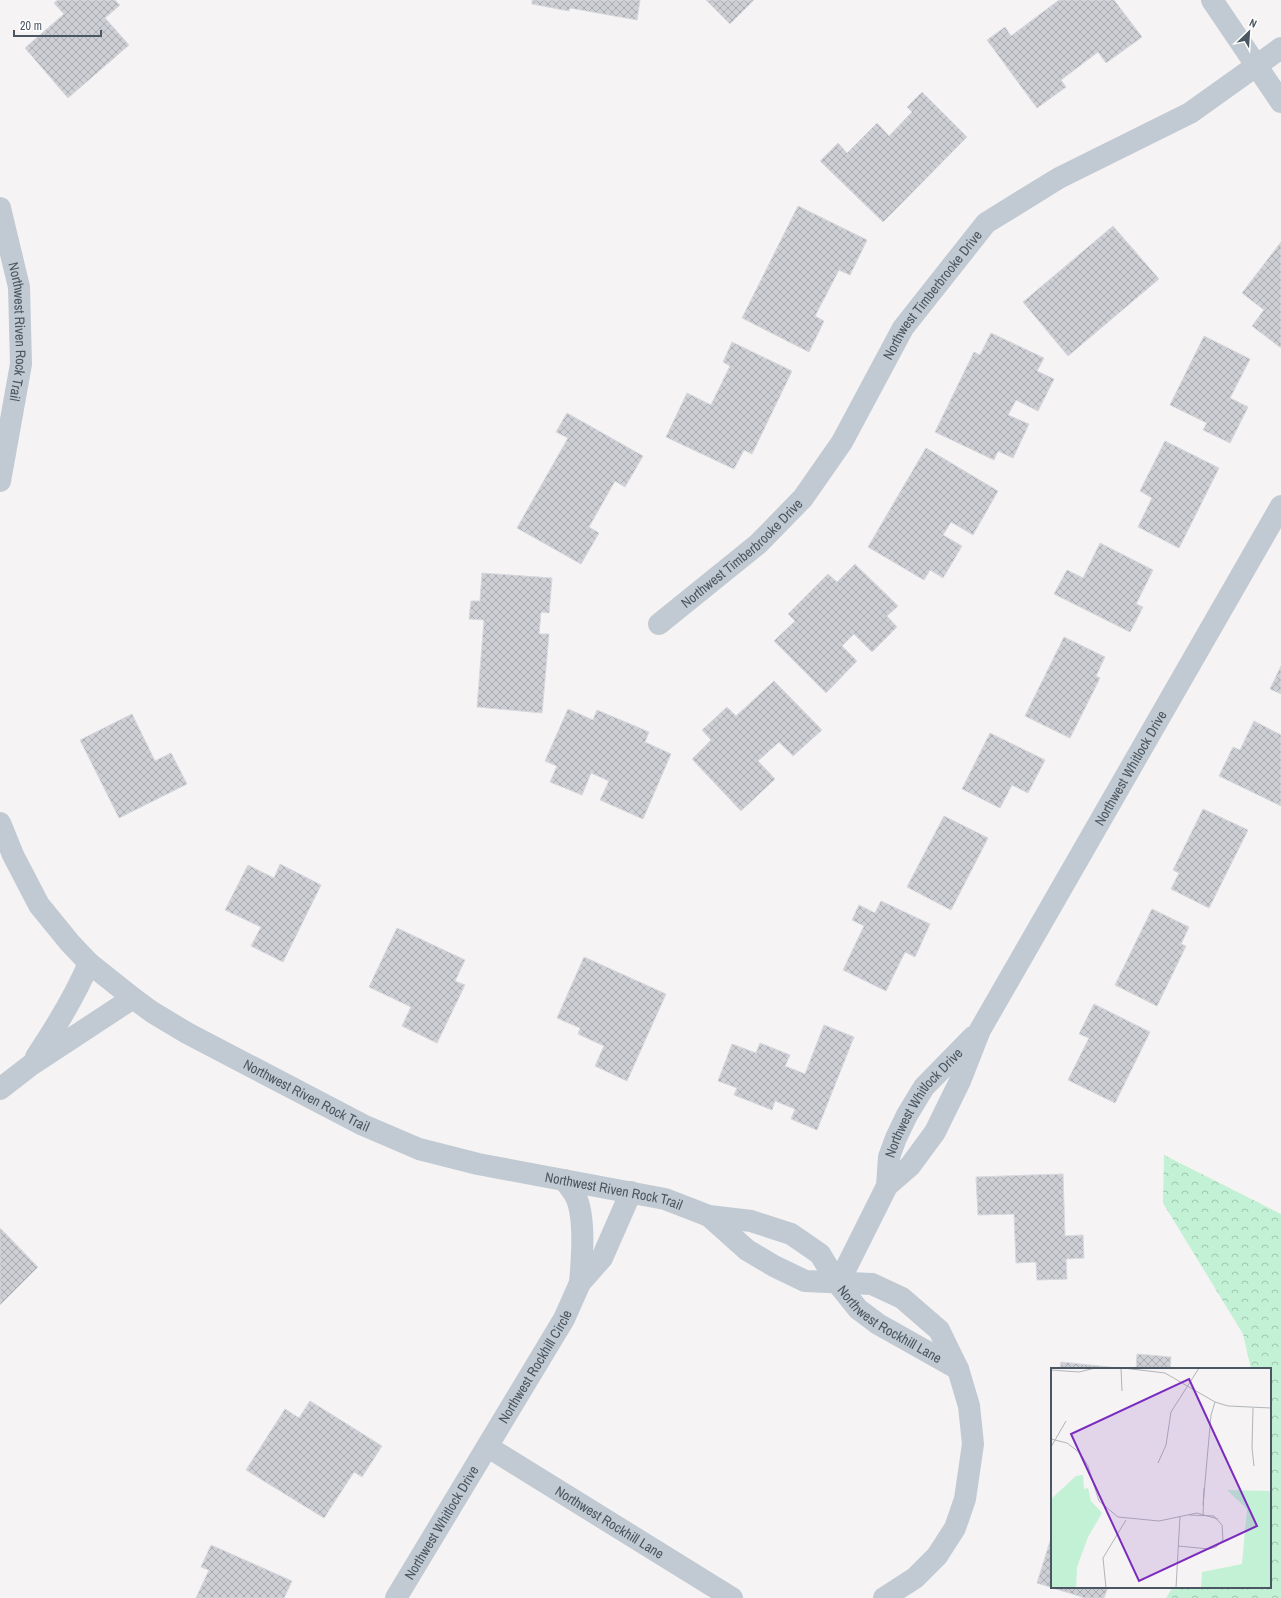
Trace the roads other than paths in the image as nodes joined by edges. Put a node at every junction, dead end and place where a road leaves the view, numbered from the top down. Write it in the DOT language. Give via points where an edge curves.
graph roads {
  1 [pos="1212,0"];
  2 [pos="1281,48"];
  3 [pos="1257,65"];
  4 [pos="1281,102"];
  5 [pos="0,208"];
  6 [pos="0,481"];
  7 [pos="1281,506"];
  8 [pos="659,624"];
  9 [pos="0,823"];
  10 [pos="89,963"];
  11 [pos="133,998"];
  12 [pos="980,1030"];
  13 [pos="31,1065"];
  14 [pos="0,1089"];
  15 [pos="564,1180"];
  16 [pos="887,1186"];
  17 [pos="631,1192"];
  18 [pos="709,1216"];
  19 [pos="580,1283"];
  20 [pos="838,1284"];
  21 [pos="958,1369"];
  22 [pos="488,1448"];
  23 [pos="396,1598"];
  24 [pos="732,1598"];
  25 [pos="884,1598"];
  1 -- 3 [label="street"];
  2 -- 3 [label="street, Northwest Timberbrooke Drive"];
  3 -- 4 [label="street"];
  3 -- 8 [label="street, Northwest Timberbrooke Drive" via="1190,113 1059,178 986,224 903,328 842,442 803,498 758,544"];
  5 -- 6 [label="street, Northwest Riven Rock Trail" via="19,287 21,364"];
  7 -- 12 [label="street, Northwest Whitlock Drive"];
  9 -- 10 [label="street, Northwest Riven Rock Trail" via="39,905"];
  10 -- 11 [label="street, Northwest Riven Rock Trail"];
  10 -- 13 [label="street" via="50,1037"];
  11 -- 13 [label="street"];
  11 -- 15 [label="street, Northwest Riven Rock Trail" via="194,1036 363,1125 419,1149 478,1164"];
  12 -- 16 [label="street, Northwest Whitlock Drive" via="960,1081 935,1132 910,1166"];
  12 -- 16 [label="street, Northwest Whitlock Drive" via="924,1087 896,1138 889,1157"];
  13 -- 14 [label="street"];
  15 -- 17 [label="street, Northwest Riven Rock Trail"];
  15 -- 19 [label="street, Northwest Rockhill Circle" via="576,1196 581,1219 583,1254"];
  16 -- 20 [label="street, Northwest Whitlock Drive"];
  17 -- 18 [label="street, Northwest Riven Rock Trail" via="665,1199"];
  17 -- 19 [label="street, Northwest Rockhill Circle" via="602,1258"];
  18 -- 20 [label="street, Northwest Riven Rock Trail" via="747,1250 774,1266 805,1281"];
  18 -- 20 [label="street, Northwest Riven Rock Trail" via="751,1221 791,1234 820,1254"];
  19 -- 22 [label="street, Northwest Rockhill Circle" via="564,1318"];
  20 -- 21 [label="street, Northwest Rockhill Lane" via="858,1309 878,1324"];
  20 -- 21 [label="street, Northwest Rockhill Lane" via="872,1284 902,1298 939,1330"];
  21 -- 25 [label="street, Northwest Rockhill Lane" via="969,1406 973,1444 965,1499 955,1528 937,1556 915,1578"];
  22 -- 23 [label="street, Northwest Whitlock Drive"];
  22 -- 24 [label="street, Northwest Rockhill Lane"];
}
